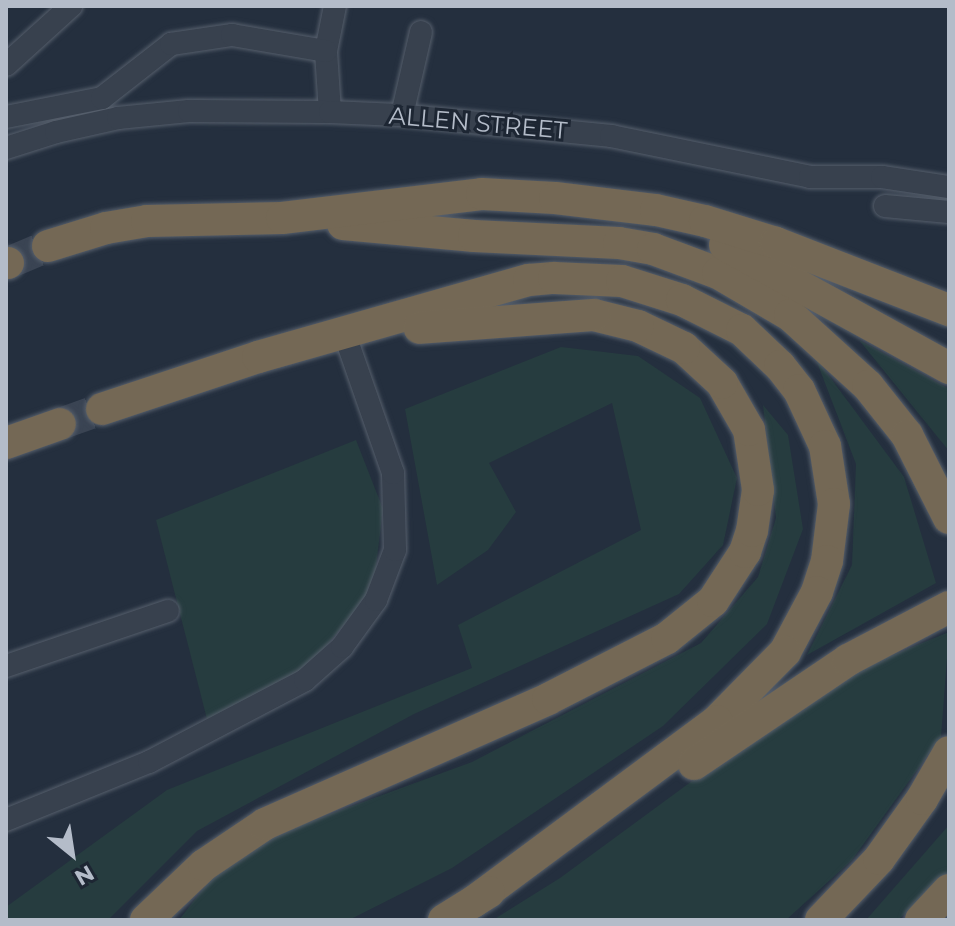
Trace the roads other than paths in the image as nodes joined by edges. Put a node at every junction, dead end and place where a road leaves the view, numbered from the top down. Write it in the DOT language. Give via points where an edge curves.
graph roads {
  1 [pos="71,6"];
  2 [pos="335,6"];
  3 [pos="421,32"];
  4 [pos="326,51"];
  5 [pos="6,65"];
  6 [pos="330,112"];
  7 [pos="402,115"];
  8 [pos="6,117"];
  9 [pos="6,148"];
  10 [pos="949,187"];
  11 [pos="596,203"];
  12 [pos="885,206"];
  13 [pos="949,212"];
  14 [pos="282,218"];
  15 [pos="48,246"];
  16 [pos="949,310"];
  17 [pos="345,335"];
  18 [pos="949,368"];
  19 [pos="102,409"];
  20 [pos="60,424"];
  21 [pos="6,443"];
  22 [pos="949,518"];
  23 [pos="949,607"];
  24 [pos="168,611"];
  25 [pos="6,666"];
  26 [pos="944,762"];
  27 [pos="6,820"];
  28 [pos="949,890"];
  29 [pos="473,902"];
  30 [pos="146,920"];
  31 [pos="444,920"];
  32 [pos="821,920"];
  33 [pos="921,920"];
  1 -- 5 [label="street"];
  2 -- 4 [label="street"];
  3 -- 7 [label="street"];
  4 -- 6 [label="street"];
  4 -- 8 [label="street" via="232,35 171,44 102,98"];
  6 -- 7 [label="street, ALLEN STREET"];
  6 -- 9 [label="street, ALLEN STREET" via="189,111 118,118"];
  7 -- 10 [label="street, ALLEN STREET" via="611,136 810,177 882,177"];
  11 -- 14 [label="highway" via="482,194"];
  11 -- 16 [label="highway" via="656,210 745,233"];
  11 -- 18 [label="highway" via="738,250"];
  12 -- 13 [label="street"];
  14 -- 15 [label="highway" via="126,223"];
  14 -- 22 [label="highway" via="619,243 653,249 718,273 790,315 868,386 907,435"];
  17 -- 19 [label="highway" via="224,367"];
  17 -- 27 [label="street" via="393,473 395,550 376,600 342,647 305,680 149,762"];
  17 -- 29 [label="highway" via="529,280 622,281 682,300 742,330 799,390 825,446 834,504 827,561 785,652 717,721"];
  17 -- 30 [label="highway" via="594,315 663,336 711,371 742,413 757,470 752,531 724,588 667,638 548,699 265,824 204,865"];
  20 -- 21 [label="highway"];
  23 -- 29 [label="highway" via="837,667 653,792"];
  24 -- 25 [label="street"];
  26 -- 32 [label="highway" via="879,859"];
  28 -- 33 [label="highway"];
  29 -- 31 [label="highway"];
}
